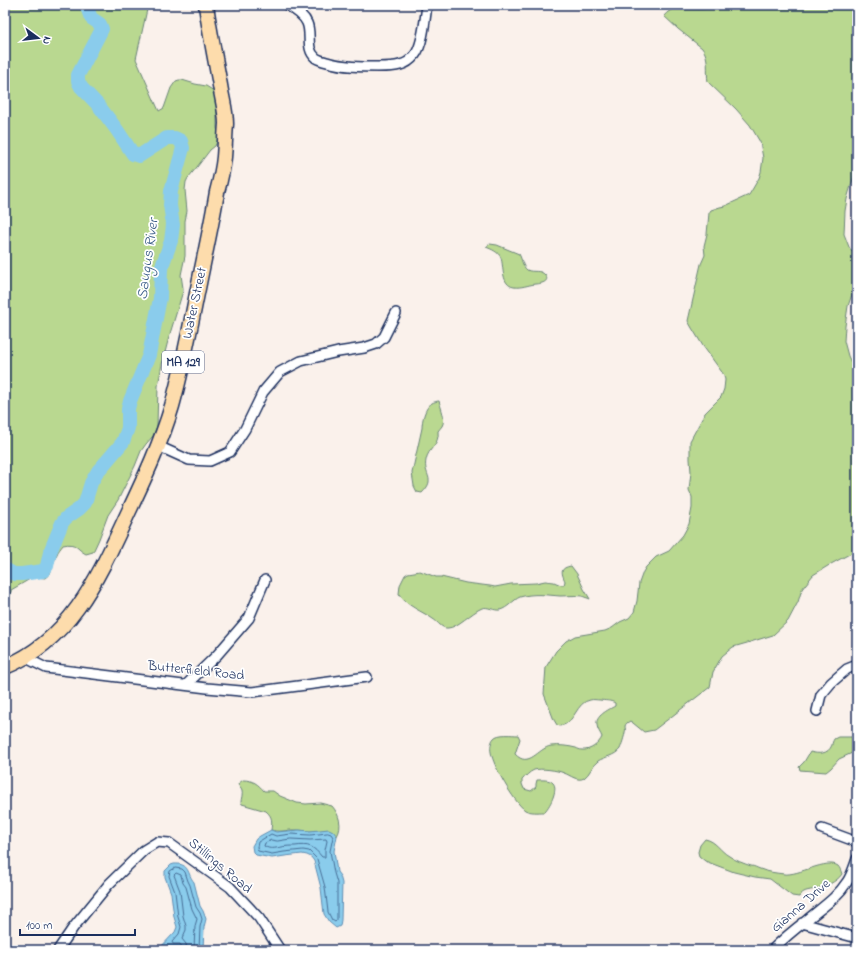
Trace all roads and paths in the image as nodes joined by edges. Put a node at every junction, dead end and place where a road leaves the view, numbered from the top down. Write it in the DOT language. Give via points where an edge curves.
graph roads {
  1 [pos="207,5"];
  2 [pos="287,5"];
  3 [pos="427,5"];
  4 [pos="396,313"];
  5 [pos="158,446"];
  6 [pos="265,580"];
  7 [pos="24,657"];
  8 [pos="857,665"];
  9 [pos="5,667"];
  10 [pos="367,677"];
  11 [pos="186,685"];
  12 [pos="817,711"];
  13 [pos="822,829"];
  14 [pos="857,842"];
  15 [pos="857,859"];
  16 [pos="802,923"];
  17 [pos="857,938"];
  18 [pos="58,950"];
  19 [pos="280,950"];
  20 [pos="772,950"];
  1 -- 5 [label="main road, Water Street / MA 129" via="210,36 226,121 224,158 184,357 172,406"];
  2 -- 3 [label="street" via="307,22 309,43 315,57 336,65 355,67 399,66 416,55"];
  4 -- 5 [label="street" via="384,336 376,344 301,361 280,372 263,392 245,429 230,452 210,461 189,460"];
  5 -- 7 [label="main road, Water Street / MA 129" via="90,590 61,628"];
  6 -- 11 [label="street" via="249,618 217,655"];
  7 -- 9 [label="main road, Water Street / MA 129"];
  7 -- 11 [label="street, Butterfield Road" via="46,668"];
  8 -- 12 [label="street" via="847,669 831,683 821,696"];
  10 -- 11 [label="street, Butterfield Road" via="252,692"];
  13 -- 14 [label="street"];
  15 -- 16 [label="street, Gianna Drive" via="840,892"];
  16 -- 17 [label="street"];
  16 -- 20 [label="street, Gianna Drive"];
  18 -- 19 [label="street, Stillings Road" via="109,884 144,850 158,842 169,843 230,888 259,918"];
}
